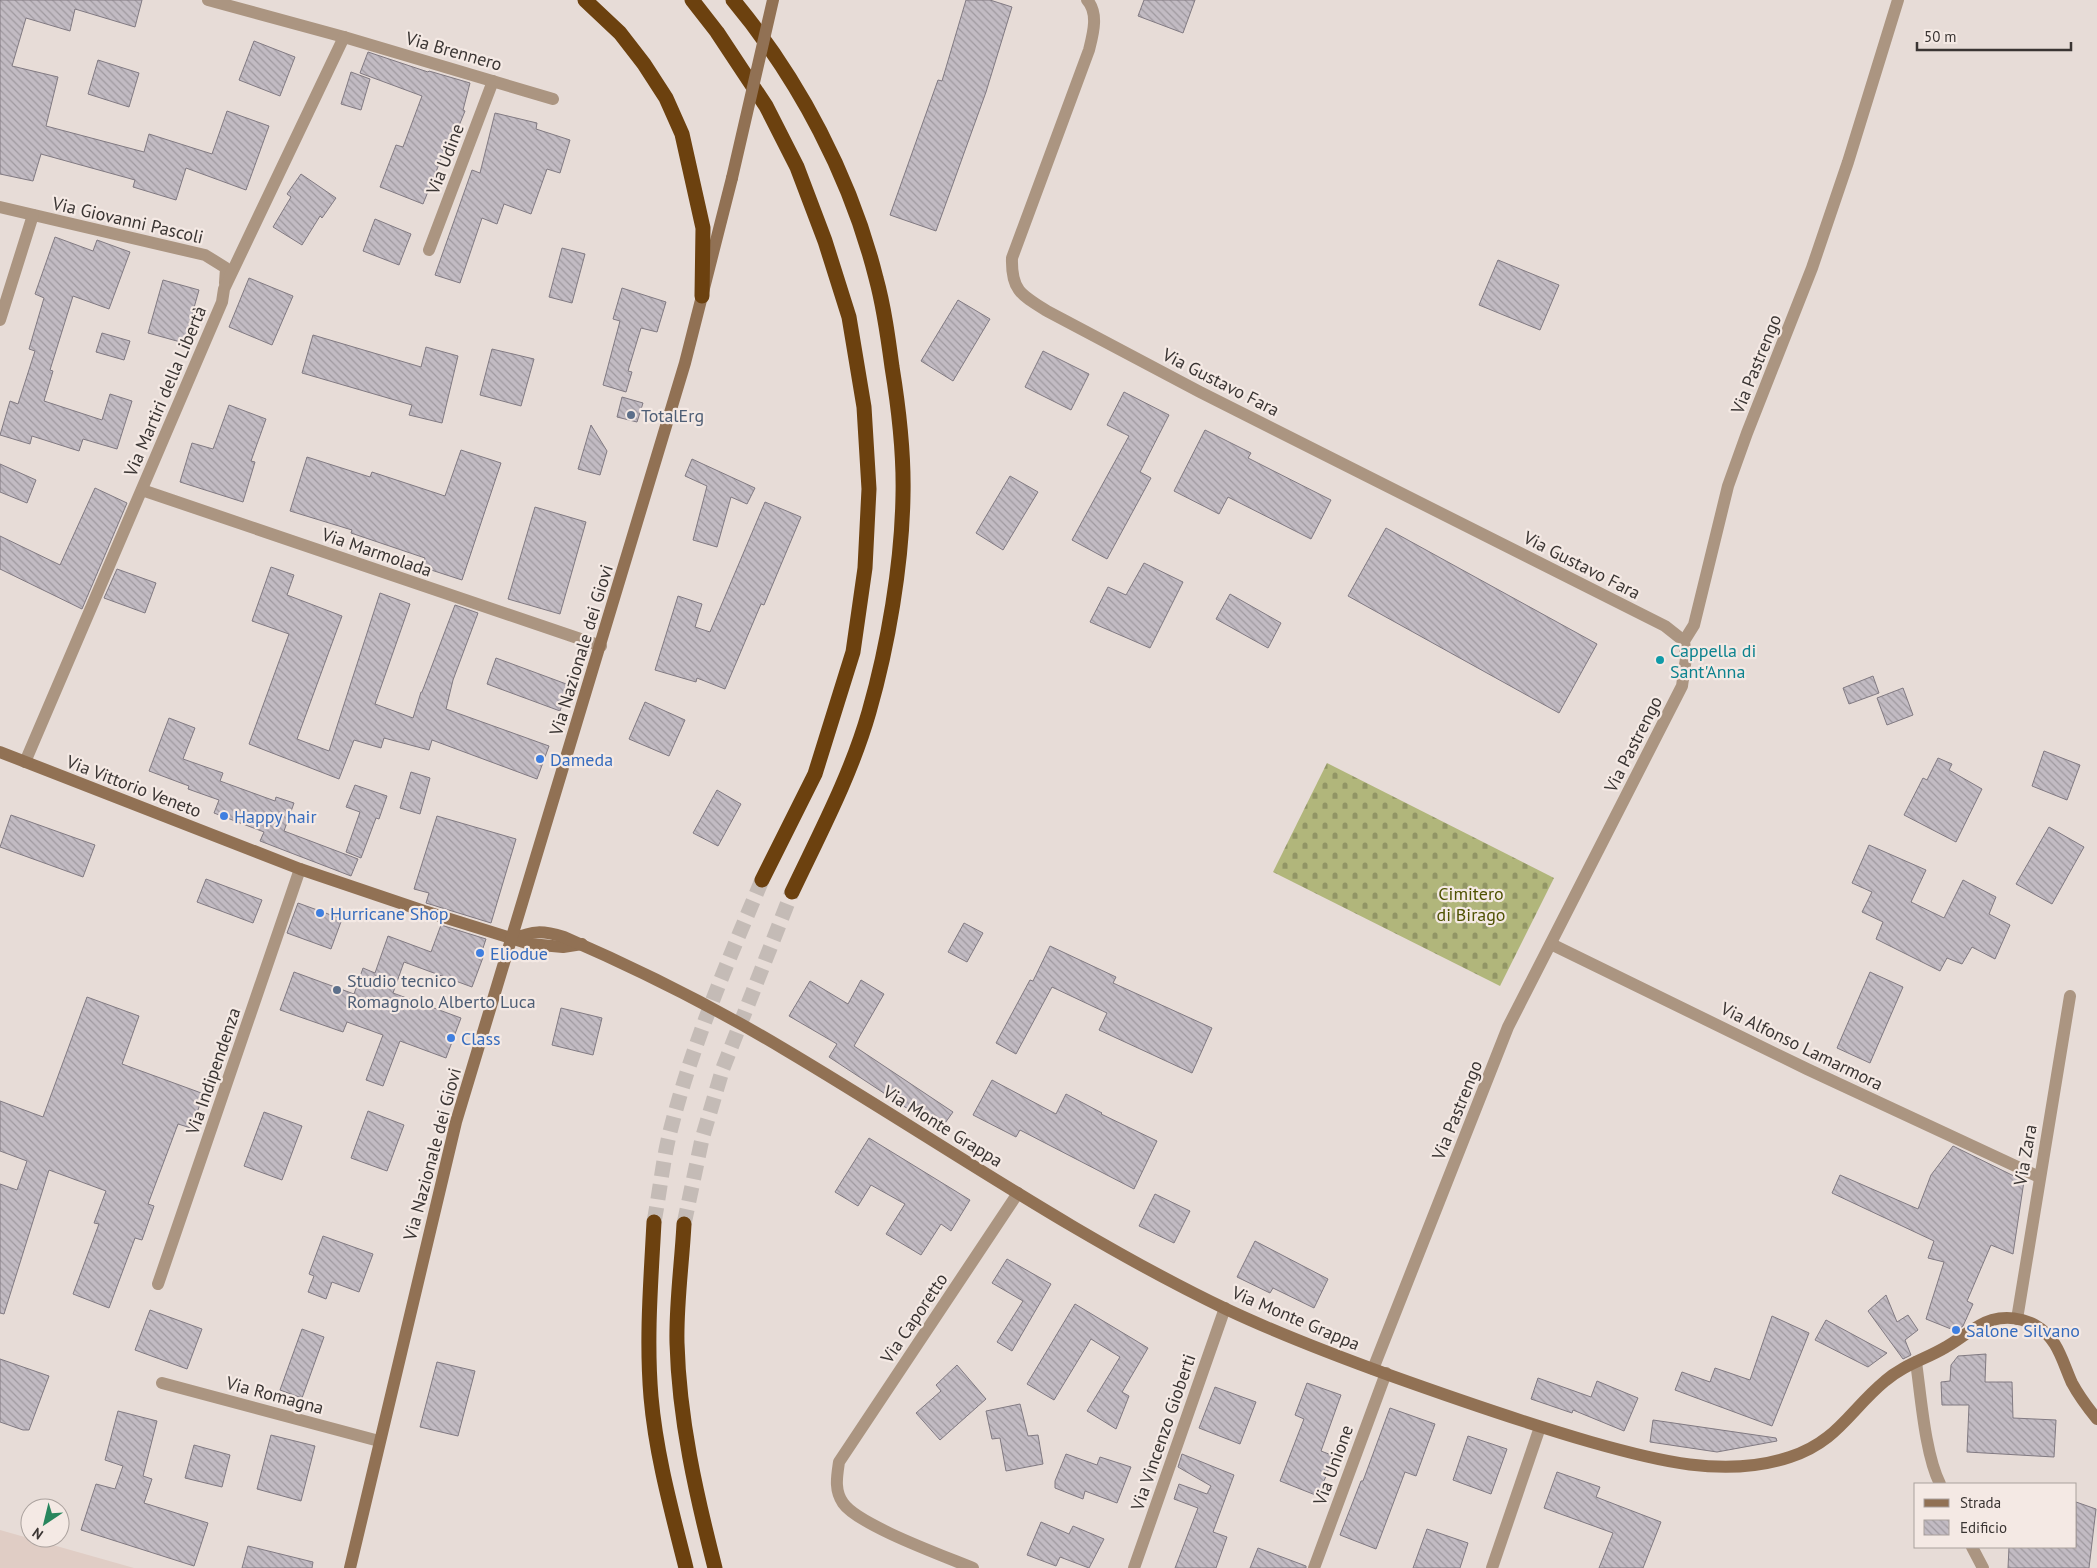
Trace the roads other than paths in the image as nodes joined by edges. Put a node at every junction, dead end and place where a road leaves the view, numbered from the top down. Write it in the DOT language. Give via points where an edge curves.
graph roads {
  1 [pos="208,0"];
  2 [pos="585,0"];
  3 [pos="692,0"];
  4 [pos="733,0"];
  5 [pos="773,0"];
  6 [pos="1087,0"];
  7 [pos="1898,0"];
  8 [pos="344,37"];
  9 [pos="493,81"];
  10 [pos="554,99"];
  11 [pos="0,208"];
  12 [pos="34,215"];
  13 [pos="429,250"];
  14 [pos="224,289"];
  15 [pos="702,296"];
  16 [pos="0,320"];
  17 [pos="142,490"];
  18 [pos="1684,641"];
  19 [pos="601,646"];
  20 [pos="1,755"];
  21 [pos="25,762"];
  22 [pos="300,869"];
  23 [pos="762,880"];
  24 [pos="792,892"];
  25 [pos="512,939"];
  26 [pos="1551,944"];
  27 [pos="2070,996"];
  28 [pos="2039,1177"];
  29 [pos="1018,1193"];
  30 [pos="654,1222"];
  31 [pos="684,1224"];
  32 [pos="158,1284"];
  33 [pos="1225,1308"];
  34 [pos="2017,1319"];
  35 [pos="1916,1362"];
  36 [pos="1379,1371"];
  37 [pos="162,1383"];
  38 [pos="2097,1419"];
  39 [pos="1540,1427"];
  40 [pos="379,1441"];
  41 [pos="1940,1483"];
  42 [pos="1973,1548"];
  43 [pos="350,1568"];
  44 [pos="686,1568"];
  45 [pos="715,1568"];
  46 [pos="972,1568"];
  47 [pos="1134,1568"];
  48 [pos="1314,1568"];
  49 [pos="1492,1568"];
  50 [pos="1983,1568"];
  1 -- 8 [label="street, Via Brennero"];
  2 -- 15 [label="highway" via="620,33 644,64 666,98 682,134 703,228"];
  3 -- 23 [label="highway" via="766,106 797,167 825,240 849,317 864,407 869,489 865,568 853,652 815,774"];
  4 -- 24 [label="highway" via="813,118 857,214 876,278 900,419 903,496 897,574 876,684 849,773"];
  5 -- 15 [label="street, Via Nazionale dei Giovi, bridge"];
  6 -- 18 [label="street, Via Gustavo Fara" via="1095,26 1012,258 1012,276 1018,290 1047,312 1665,626"];
  7 -- 18 [label="street, Via Pastrengo" via="1812,268 1728,486 1694,626"];
  8 -- 9 [label="street, Via Brennero"];
  8 -- 14 [label="street, Via Martiri della Libertà"];
  9 -- 10 [label="street, Via Brennero"];
  9 -- 13 [label="street, Via Udine"];
  11 -- 12 [label="street, Via Giovanni Pascoli"];
  12 -- 14 [label="street, Via Giovanni Pascoli" via="205,255 226,268"];
  12 -- 16 [label="street"];
  14 -- 17 [label="street, Via Martiri della Libertà" via="222,302"];
  15 -- 19 [label="street, Via Nazionale dei Giovi" via="685,364"];
  17 -- 19 [label="street, Via Marmolada"];
  17 -- 21 [label="street, Via Martiri della Libertà"];
  18 -- 26 [label="street, Via Pastrengo" via="1686,658 1682,686"];
  19 -- 25 [label="street, Via Nazionale dei Giovi"];
  20 -- 21 [label="street, Via Vittorio Veneto"];
  21 -- 22 [label="street, Via Vittorio Veneto"];
  22 -- 25 [label="street, Via Vittorio Veneto"];
  22 -- 32 [label="street, Via Indipendenza"];
  25 -- 29 [label="street, Via Monte Grappa" via="548,947 582,944 687,994 782,1048"];
  25 -- 40 [label="street, Via Nazionale dei Giovi" via="456,1122"];
  26 -- 28 [label="street, Via Alfonso Lamarmora" via="1807,1069"];
  26 -- 36 [label="street, Via Pastrengo" via="1508,1027"];
  27 -- 28 [label="street, Via Zara"];
  28 -- 34 [label="street, Via Zara"];
  29 -- 33 [label="street, Via Monte Grappa"];
  29 -- 46 [label="street, Via Caporetto" via="839,1462 836,1482 841,1501 848,1509 881,1529"];
  30 -- 44 [label="highway" via="648,1333 651,1398 666,1487"];
  31 -- 45 [label="highway" via="677,1342 682,1408 689,1459"];
  33 -- 36 [label="street, Via Monte Grappa"];
  33 -- 47 [label="street, Via Vincenzo Gioberti"];
  34 -- 35 [label="street, Via Monte Grappa" via="1999,1318 1986,1322"];
  34 -- 38 [label="street" via="2041,1329 2056,1344 2071,1380"];
  35 -- 39 [label="street, Via Monte Grappa" via="1888,1378 1837,1431 1818,1445 1801,1454 1770,1462 1744,1466 1683,1464 1622,1451"];
  35 -- 41 [label="street" via="1923,1415"];
  36 -- 39 [label="street, Via Monte Grappa" via="1460,1402"];
  36 -- 48 [label="street, Via Unione"];
  37 -- 40 [label="street, Via Romagna"];
  39 -- 49 [label="street"];
  40 -- 43 [label="street, Via Nazionale dei Giovi"];
  42 -- 50 [label="street"];
}
